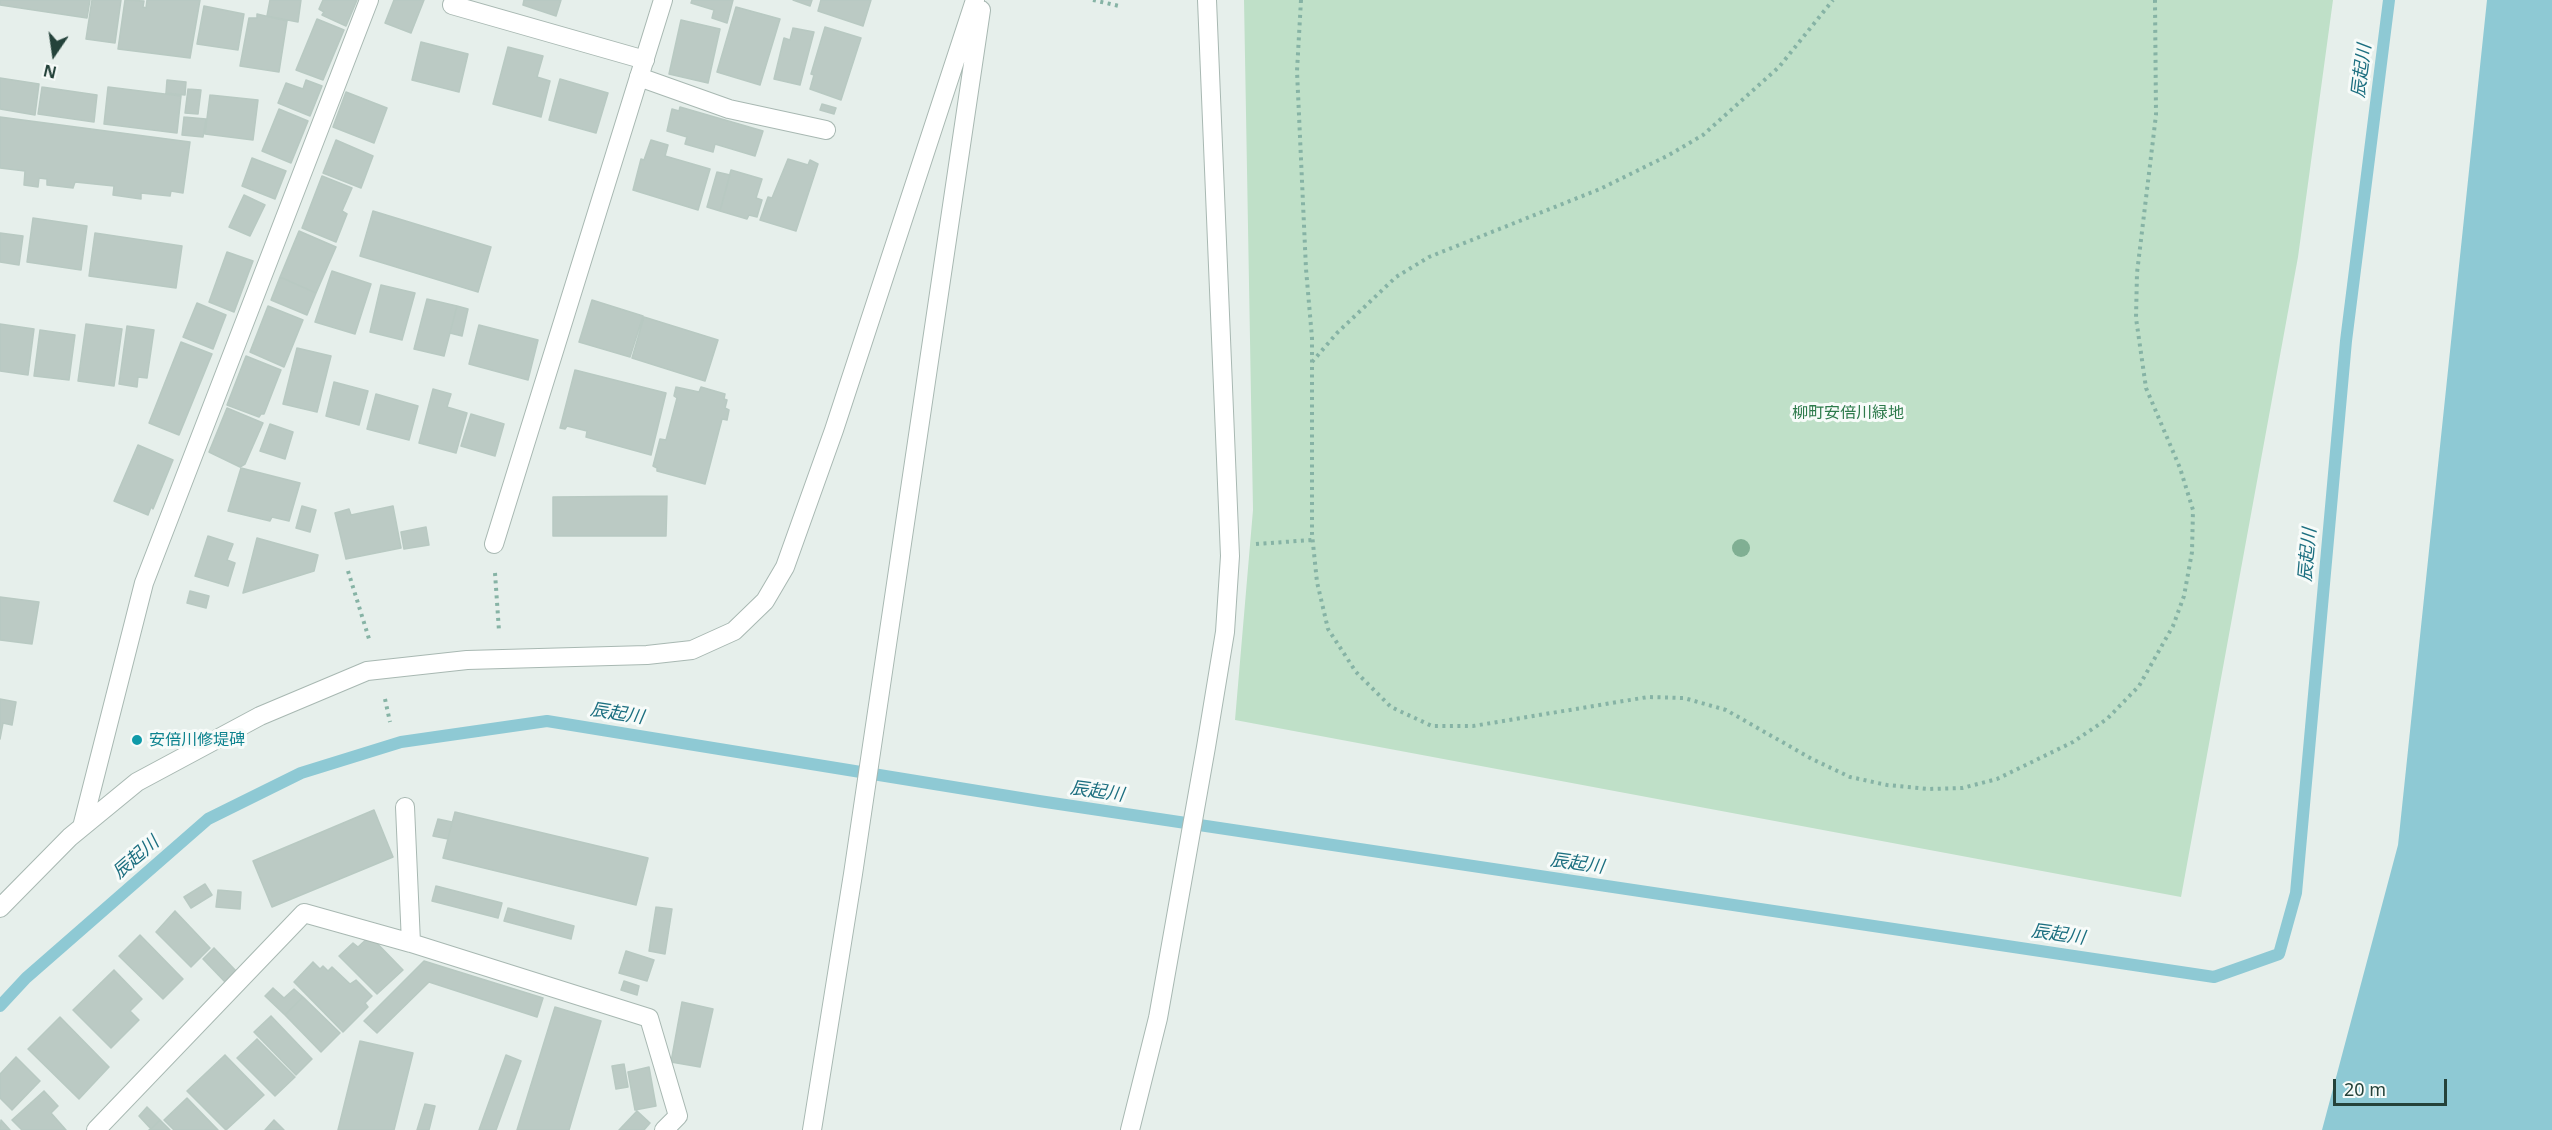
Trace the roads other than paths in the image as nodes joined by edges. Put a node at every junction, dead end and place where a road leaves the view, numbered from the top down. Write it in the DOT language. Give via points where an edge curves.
graph roads {
  1 [pos="369,0"];
  2 [pos="663,0"];
  3 [pos="975,0"];
  4 [pos="983,0"];
  5 [pos="1207,0"];
  6 [pos="452,5"];
  7 [pos="642,68"];
  8 [pos="826,130"];
  9 [pos="494,544"];
  10 [pos="405,807"];
  11 [pos="82,827"];
  12 [pos="0,908"];
  13 [pos="411,943"];
  14 [pos="96,1130"];
  15 [pos="664,1130"];
  16 [pos="812,1130"];
  17 [pos="1130,1130"];
  1 -- 11 [label="street" via="144,583"];
  2 -- 7 [label="street"];
  3 -- 11 [label="street" via="785,567 765,601 734,631 692,650 647,655 500,659 367,671 260,716 137,782"];
  4 -- 16 [label="street"];
  5 -- 17 [label="street" via="1230,546 1225,632 1158,1018"];
  6 -- 7 [label="street"];
  7 -- 8 [label="street" via="729,109"];
  7 -- 9 [label="street"];
  10 -- 13 [label="street"];
  11 -- 12 [label="street"];
  13 -- 14 [label="street" via="304,913"];
  13 -- 15 [label="street" via="649,1018 678,1116"];
}
